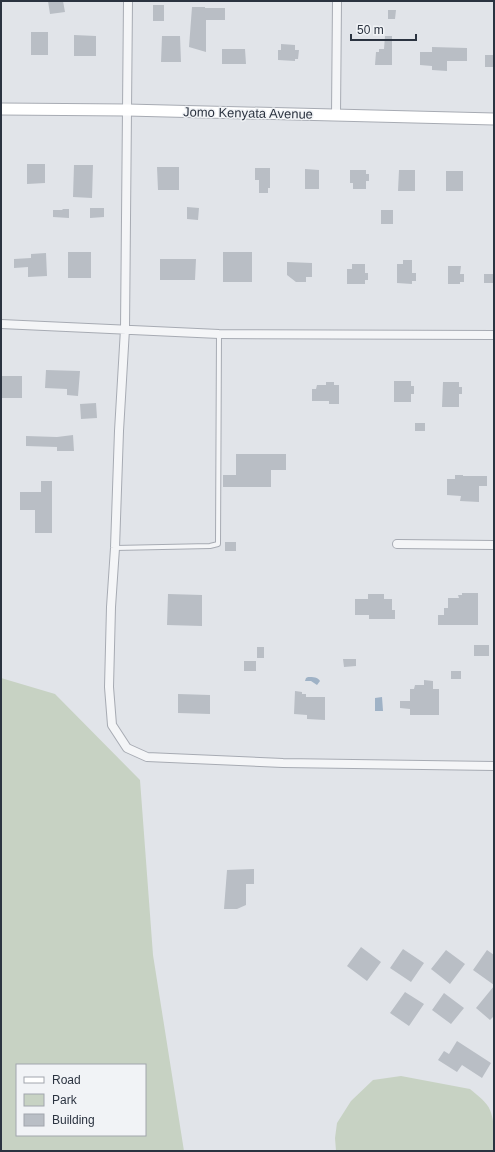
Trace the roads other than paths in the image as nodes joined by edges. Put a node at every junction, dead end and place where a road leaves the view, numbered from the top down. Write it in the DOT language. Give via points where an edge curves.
graph roads {
  1 [pos="128,1"];
  2 [pos="337,1"];
  3 [pos="1,109"];
  4 [pos="127,110"];
  5 [pos="336,114"];
  6 [pos="494,119"];
  7 [pos="1,324"];
  8 [pos="125,329"];
  9 [pos="219,334"];
  10 [pos="494,335"];
  11 [pos="397,544"];
  12 [pos="494,545"];
  13 [pos="115,548"];
  14 [pos="494,766"];
  1 -- 4 [label="street"];
  2 -- 5 [label="street"];
  3 -- 4 [label="street, Jomo Kenyata Avenue"];
  4 -- 5 [label="street, Jomo Kenyata Avenue"];
  4 -- 8 [label="street"];
  5 -- 6 [label="street, Jomo Kenyata Avenue"];
  7 -- 8 [label="street"];
  8 -- 9 [label="street"];
  8 -- 13 [label="street"];
  9 -- 10 [label="street"];
  9 -- 13 [label="lane" via="218,544"];
  11 -- 12 [label="street"];
  13 -- 14 [label="street" via="109,687 112,725 128,748 147,757 205,760"];
}
